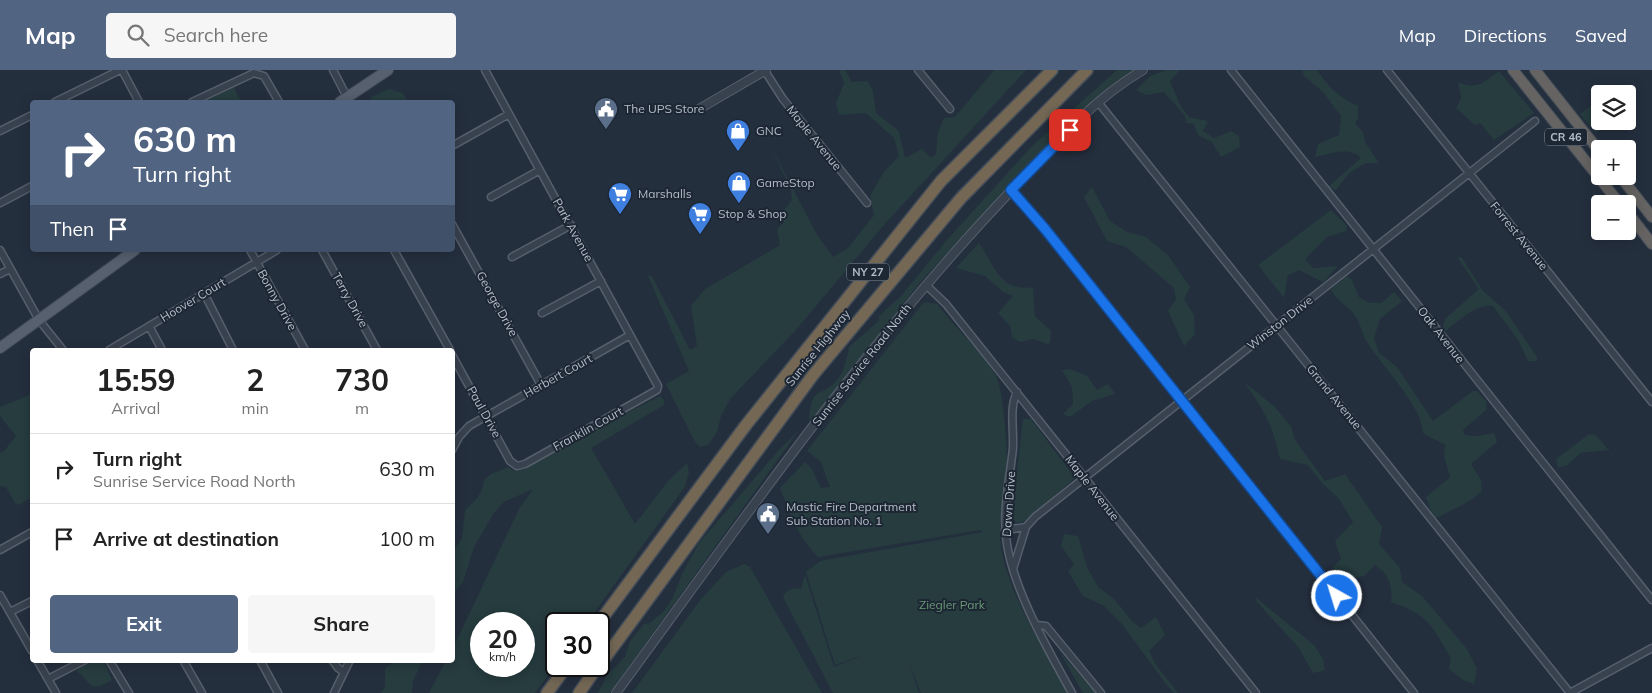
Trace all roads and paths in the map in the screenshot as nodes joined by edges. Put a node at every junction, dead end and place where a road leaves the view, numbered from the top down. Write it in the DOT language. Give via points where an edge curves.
graph roads {
  1 [pos="121,70"];
  2 [pos="333,70"];
  3 [pos="388,70"];
  4 [pos="485,70"];
  5 [pos="765,70"];
  6 [pos="918,70"];
  7 [pos="1050,70"];
  8 [pos="1087,70"];
  9 [pos="1143,70"];
  10 [pos="1231,70"];
  11 [pos="1387,70"];
  12 [pos="1513,70"];
  13 [pos="1535,70"];
  14 [pos="59,100"];
  15 [pos="137,100"];
  16 [pos="196,100"];
  17 [pos="278,100"];
  18 [pos="343,100"];
  19 [pos="1098,102"];
  20 [pos="699,109"];
  21 [pos="950,109"];
  22 [pos="509,114"];
  23 [pos="30,116"];
  24 [pos="1535,121"];
  25 [pos="0,132"];
  26 [pos="1591,141"];
  27 [pos="455,144"];
  28 [pos="540,170"];
  29 [pos="1469,173"];
  30 [pos="1627,185"];
  31 [pos="30,187"];
  32 [pos="1011,190"];
  33 [pos="1613,195"];
  34 [pos="491,197"];
  35 [pos="0,203"];
  36 [pos="867,203"];
  37 [pos="1652,217"];
  38 [pos="1636,224"];
  39 [pos="571,226"];
  40 [pos="455,229"];
  41 [pos="1652,244"];
  42 [pos="1373,249"];
  43 [pos="0,250"];
  44 [pos="132,252"];
  45 [pos="251,252"];
  46 [pos="274,252"];
  47 [pos="323,252"];
  48 [pos="395,252"];
  49 [pos="512,257"];
  50 [pos="256,262"];
  51 [pos="10,269"];
  52 [pos="0,274"];
  53 [pos="601,280"];
  54 [pos="926,285"];
  55 [pos="204,293"];
  56 [pos="542,313"];
  57 [pos="39,320"];
  58 [pos="148,326"];
  59 [pos="1277,326"];
  60 [pos="630,335"];
  61 [pos="0,348"];
  62 [pos="61,348"];
  63 [pos="112,348"];
  64 [pos="161,348"];
  65 [pos="232,348"];
  66 [pos="304,348"];
  67 [pos="376,348"];
  68 [pos="449,348"];
  69 [pos="455,361"];
  70 [pos="541,385"];
  71 [pos="657,390"];
  72 [pos="1017,392"];
  73 [pos="1181,401"];
  74 [pos="1652,402"];
  75 [pos="485,416"];
  76 [pos="455,445"];
  77 [pos="517,466"];
  78 [pos="1085,479"];
  79 [pos="1026,527"];
  80 [pos="1005,530"];
  81 [pos="30,533"];
  82 [pos="0,550"];
  83 [pos="1013,569"];
  84 [pos="0,595"];
  85 [pos="1652,600"];
  86 [pos="30,602"];
  87 [pos="10,612"];
  88 [pos="607,612"];
  89 [pos="1038,625"];
  90 [pos="30,647"];
  91 [pos="1652,648"];
  92 [pos="610,651"];
  93 [pos="39,663"];
  94 [pos="79,663"];
  95 [pos="111,663"];
  96 [pos="185,663"];
  97 [pos="262,663"];
  98 [pos="334,663"];
  99 [pos="348,663"];
  100 [pos="344,672"];
  101 [pos="559,677"];
  102 [pos="591,677"];
  103 [pos="48,679"];
  104 [pos="56,693"];
  105 [pos="129,693"];
  106 [pos="202,693"];
  107 [pos="278,693"];
  108 [pos="334,693"];
  109 [pos="547,693"];
  110 [pos="579,693"];
  111 [pos="616,693"];
  112 [pos="1072,693"];
  113 [pos="1101,693"];
  114 [pos="1256,693"];
  115 [pos="1414,693"];
  116 [pos="1570,693"];
  1 -- 14 [label="street"];
  1 -- 15 [label="street"];
  2 -- 18 [label="street"];
  3 -- 18 [label="main road"];
  4 -- 22 [label="street, Park Avenue"];
  5 -- 20 [label="street"];
  5 -- 36 [label="street, Maple Avenue" via="783,99"];
  6 -- 21 [label="street"];
  7 -- 88 [label="highway, Sunrise Highway / NY 27" via="941,182 746,425"];
  8 -- 92 [label="highway, Sunrise Highway / NY 27" via="961,198 813,375"];
  9 -- 19 [label="street, Sunrise Service Road North"];
  10 -- 42 [label="street, Oak Avenue"];
  11 -- 29 [label="street, Forrest Avenue"];
  12 -- 33 [label="highway, CR 46"];
  13 -- 26 [label="highway, CR 46"];
  16 -- 17 [label="street" via="248,75 260,74 268,81"];
  19 -- 32 [label="street, Sunrise Service Road North"];
  19 -- 59 [label="street, Grand Avenue"];
  22 -- 27 [label="street"];
  22 -- 28 [label="street, Park Avenue"];
  23 -- 25 [label="street"];
  24 -- 29 [label="street, Winston Drive"];
  28 -- 34 [label="street"];
  28 -- 39 [label="street, Park Avenue"];
  29 -- 42 [label="street, Winston Drive"];
  29 -- 74 [label="street, Forrest Avenue"];
  30 -- 37 [label="highway"];
  31 -- 35 [label="street"];
  32 -- 54 [label="street, Sunrise Service Road North"];
  32 -- 73 [label="street"];
  38 -- 41 [label="highway"];
  39 -- 49 [label="street"];
  39 -- 53 [label="street, Park Avenue"];
  40 -- 70 [label="street, George Drive"];
  42 -- 59 [label="street, Winston Drive"];
  42 -- 85 [label="street, Oak Avenue"];
  43 -- 51 [label="street"];
  44 -- 57 [label="main road"];
  45 -- 50 [label="street, Bonny Drive"];
  46 -- 50 [label="street, Hoover Court"];
  47 -- 67 [label="street, Terry Drive"];
  48 -- 68 [label="street"];
  50 -- 55 [label="street, Hoover Court"];
  50 -- 66 [label="street, Bonny Drive"];
  51 -- 52 [label="street"];
  51 -- 57 [label="street"];
  53 -- 56 [label="street"];
  53 -- 60 [label="street, Park Avenue"];
  54 -- 72 [label="street, Maple Avenue" via="946,304"];
  54 -- 111 [label="street, Sunrise Service Road North" via="831,403"];
  55 -- 58 [label="street, Hoover Court"];
  55 -- 65 [label="street"];
  57 -- 61 [label="main road"];
  57 -- 62 [label="street"];
  58 -- 63 [label="street, Hoover Court"];
  58 -- 64 [label="street"];
  59 -- 73 [label="street, Winston Drive"];
  59 -- 116 [label="street, Grand Avenue"];
  60 -- 70 [label="street, Herbert Court"];
  60 -- 71 [label="street, Park Avenue" via="655,379"];
  69 -- 75 [label="street, Paul Drive"];
  70 -- 75 [label="street, Herbert Court"];
  71 -- 77 [label="street, Franklin Court"];
  72 -- 78 [label="street, Maple Avenue"];
  72 -- 80 [label="street, Dawn Drive" via="1013,398 1014,438"];
  73 -- 78 [label="street, Winston Drive"];
  73 -- 115 [label="street"];
  75 -- 76 [label="street, Herbert Court" via="463,431"];
  75 -- 77 [label="street, Paul Drive" via="510,461"];
  78 -- 79 [label="street, Winston Drive"];
  78 -- 114 [label="street, Maple Avenue"];
  79 -- 80 [label="street"];
  79 -- 83 [label="street"];
  80 -- 83 [label="street, Dawn Drive"];
  81 -- 82 [label="street"];
  83 -- 89 [label="street, Dawn Drive" via="1022,596"];
  84 -- 87 [label="street"];
  86 -- 87 [label="street"];
  87 -- 90 [label="street"];
  89 -- 112 [label="street, Dawn Drive"];
  89 -- 113 [label="street" via="1046,626"];
  91 -- 116 [label="street"];
  93 -- 103 [label="street"];
  94 -- 103 [label="street"];
  95 -- 105 [label="street"];
  96 -- 106 [label="street"];
  97 -- 107 [label="street"];
  98 -- 100 [label="street"];
  99 -- 100 [label="street"];
  100 -- 108 [label="street"];
  101 -- 109 [label="highway"];
  102 -- 110 [label="highway, Sunrise Highway / NY 27"];
  103 -- 104 [label="street"];
}
